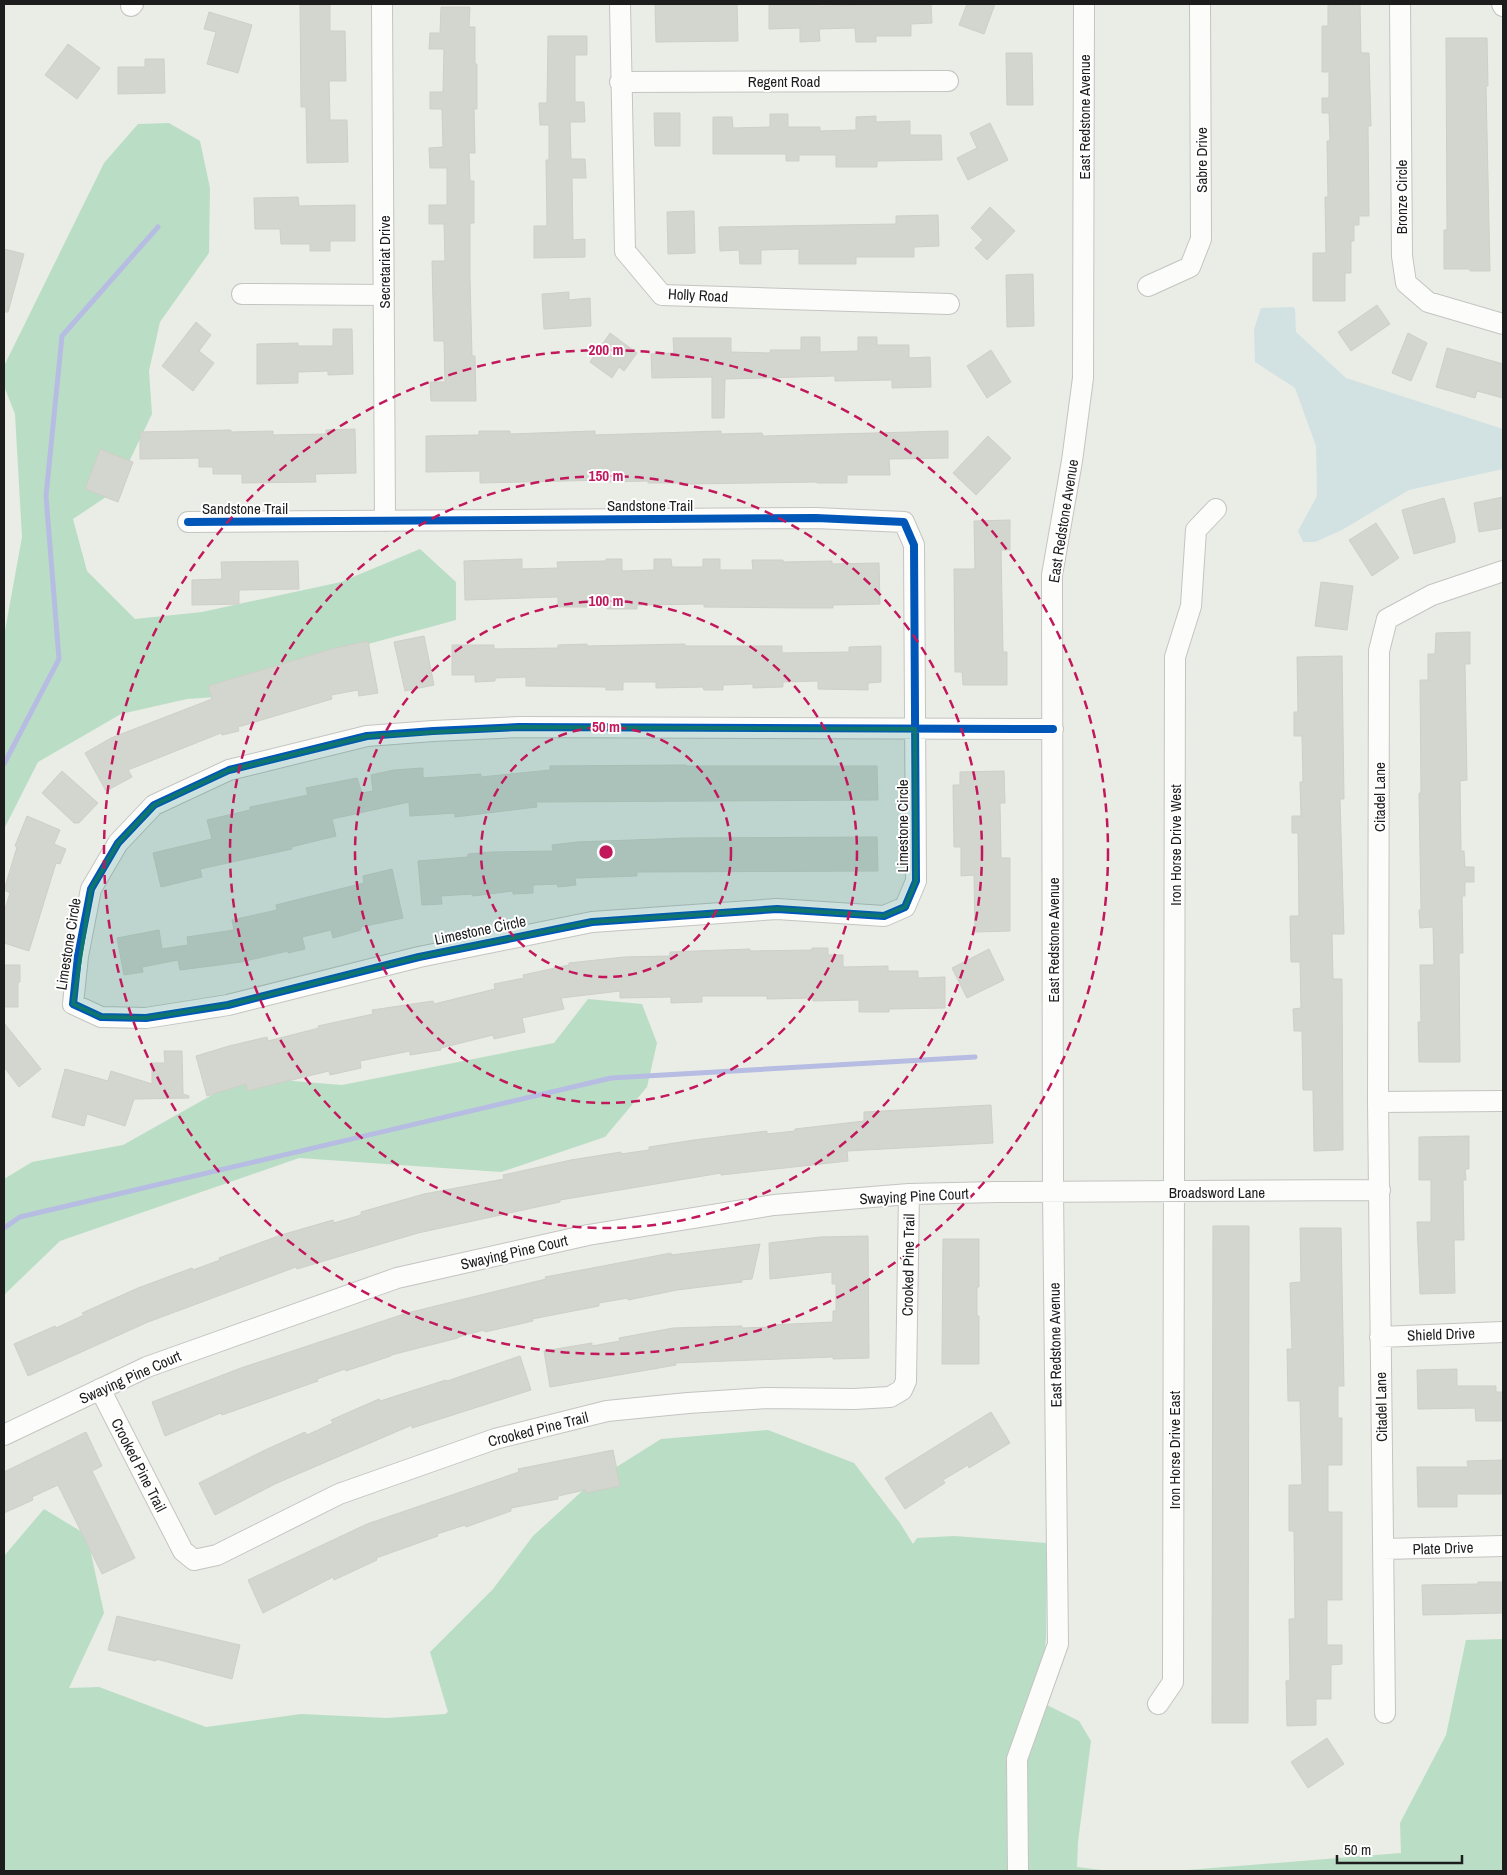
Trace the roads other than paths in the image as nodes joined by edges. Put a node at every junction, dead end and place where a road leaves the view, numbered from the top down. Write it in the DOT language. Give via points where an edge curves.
graph roads {
  1 [pos="382,4"];
  2 [pos="620,4"];
  3 [pos="1084,4"];
  4 [pos="1200,4"];
  5 [pos="1400,4"];
  6 [pos="948,81"];
  7 [pos="620,82"];
  8 [pos="1148,286"];
  9 [pos="242,294"];
  10 [pos="384,295"];
  11 [pos="949,304"];
  12 [pos="1503,324"];
  13 [pos="1216,509"];
  14 [pos="385,521"];
  15 [pos="188,522"];
  16 [pos="1503,571"];
  17 [pos="915,729"];
  18 [pos="1053,729"];
  19 [pos="1503,1101"];
  20 [pos="1378,1102"];
  21 [pos="1380,1190"];
  22 [pos="1054,1192"];
  23 [pos="1175,1192"];
  24 [pos="909,1194"];
  25 [pos="1503,1332"];
  26 [pos="1380,1337"];
  27 [pos="100,1389"];
  28 [pos="4,1435"];
  29 [pos="1503,1546"];
  30 [pos="1383,1550"];
  31 [pos="1158,1704"];
  32 [pos="1385,1713"];
  33 [pos="1018,1871"];
  1 -- 10 [label="street, Secretariat Drive"];
  2 -- 7 [label="street, Holly Road"];
  3 -- 18 [label="street, East Redstone Avenue" via="1083,378 1052,575"];
  4 -- 8 [label="street, Sabre Drive" via="1201,239 1190,267"];
  5 -- 12 [label="street, Bronze Circle" via="1402,256 1406,283 1428,302"];
  6 -- 7 [label="street, Regent Road"];
  7 -- 11 [label="street, Holly Road" via="625,252 662,295"];
  9 -- 10 [label="street"];
  10 -- 14 [label="street, Secretariat Drive"];
  13 -- 23 [label="street, Iron Horse Drive West" via="1196,530 1191,606 1175,657"];
  14 -- 15 [label="street, Sandstone Trail"];
  14 -- 17 [label="street, Sandstone Trail" via="816,518 904,522 914,545"];
  16 -- 20 [label="street, Citadel Lane" via="1432,595 1386,619 1379,651"];
  17 -- 17 [label="street, Limestone Circle" via="519,727 433,731 367,736 229,770 154,805 118,844 91,889 73,1004 101,1017 146,1018 228,1005 419,957 592,922 778,909 884,916 906,907 916,881"];
  17 -- 18 [label="street, Limestone Circle"];
  18 -- 22 [label="street, East Redstone Avenue"];
  19 -- 20 [label="street"];
  20 -- 21 [label="street, Citadel Lane"];
  21 -- 23 [label="street, Broadsword Lane"];
  21 -- 26 [label="street, Citadel Lane"];
  22 -- 23 [label="street, Broadsword Lane"];
  22 -- 24 [label="street, Swaying Pine Court"];
  22 -- 33 [label="street, East Redstone Avenue" via="1058,1644 1017,1758"];
  23 -- 31 [label="street, Iron Horse Drive East" via="1173,1682"];
  24 -- 27 [label="street, Swaying Pine Court" via="774,1205 598,1233 397,1278 147,1366"];
  24 -- 27 [label="street, Crooked Pine Trail" via="906,1381 902,1390 890,1397 766,1398 607,1411 495,1439 338,1494 217,1555 194,1560 183,1552"];
  25 -- 26 [label="street, Shield Drive"];
  26 -- 30 [label="street, Citadel Lane"];
  27 -- 28 [label="street, Swaying Pine Court"];
  29 -- 30 [label="street, Plate Drive"];
  30 -- 32 [label="street, Citadel Lane"];
}
